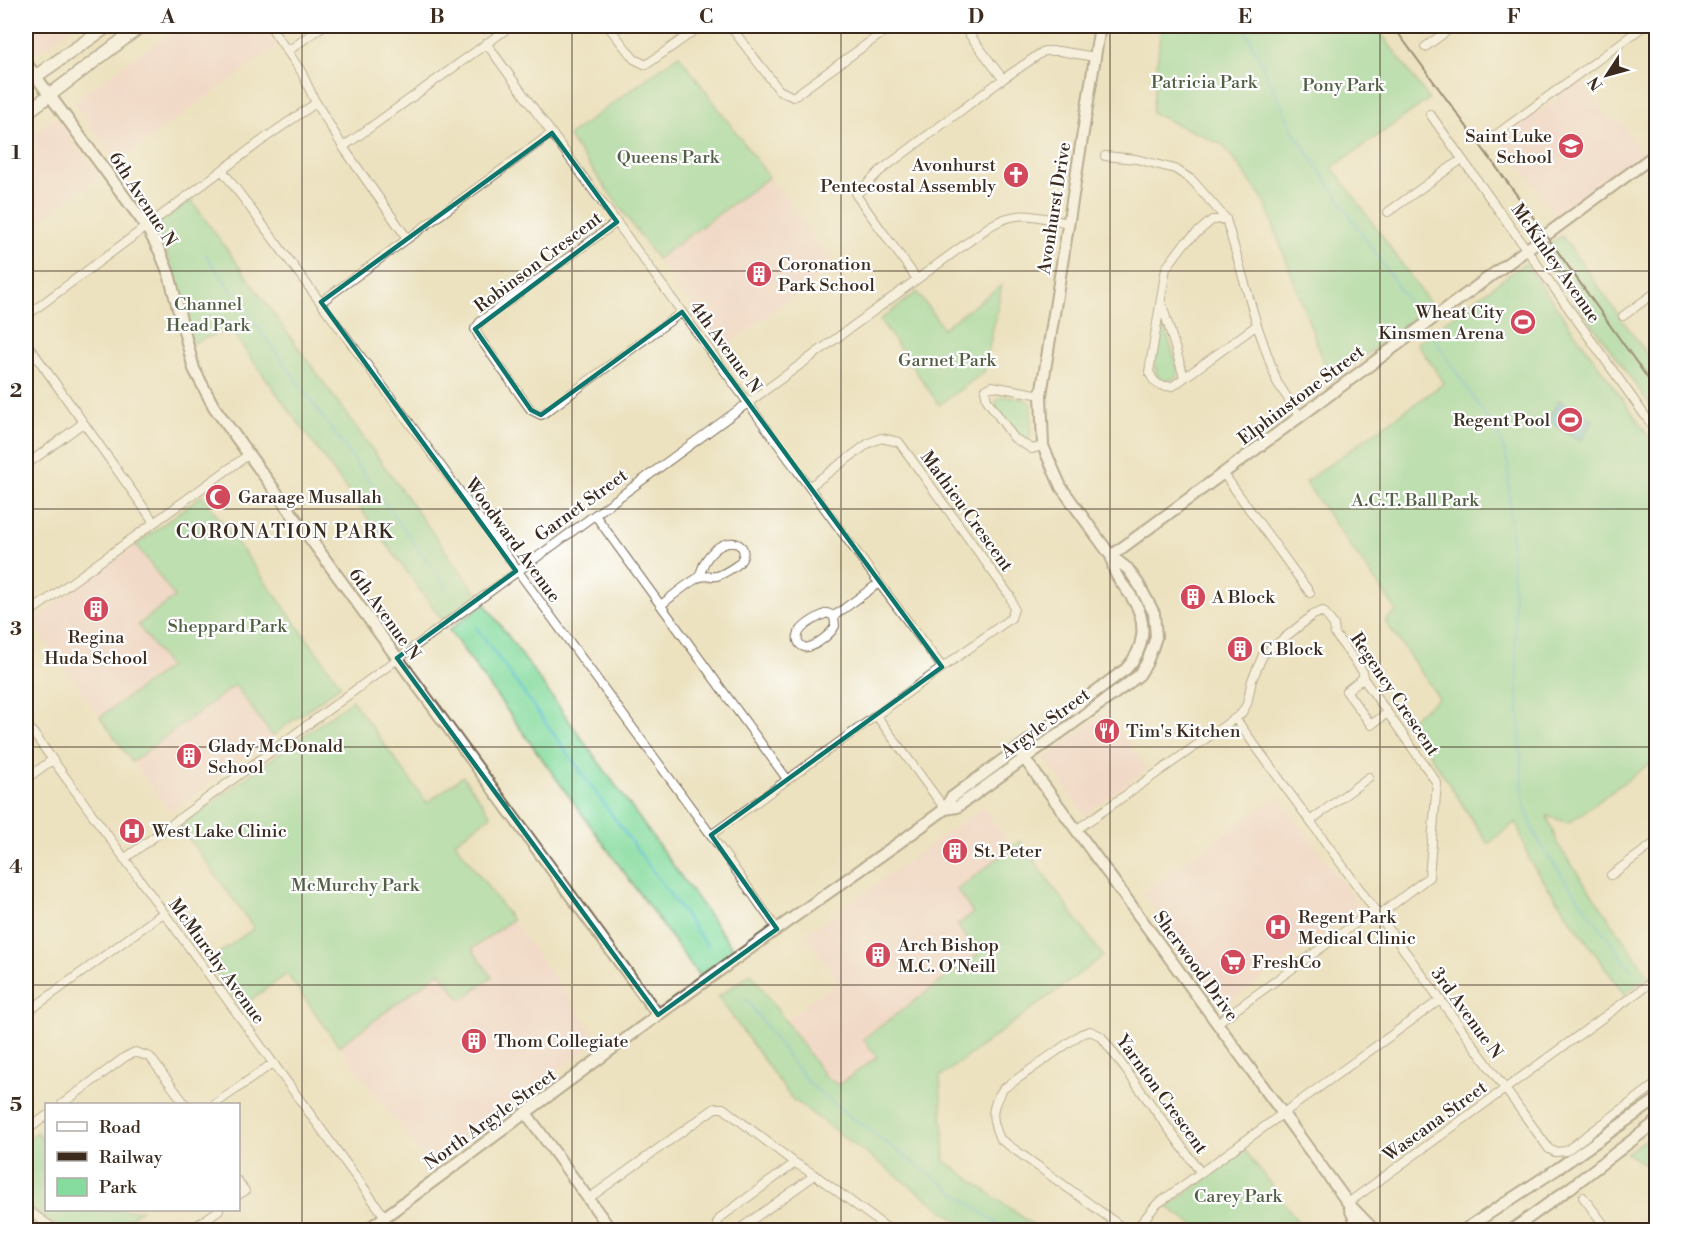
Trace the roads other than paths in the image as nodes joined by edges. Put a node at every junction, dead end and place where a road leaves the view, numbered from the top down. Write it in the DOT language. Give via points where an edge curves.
graph roads {
  1 [pos="108,26"];
  2 [pos="141,26"];
  3 [pos="270,26"];
  4 [pos="323,26"];
  5 [pos="511,26"];
  6 [pos="608,26"];
  7 [pos="701,26"];
  8 [pos="730,26"];
  9 [pos="892,26"];
  10 [pos="963,26"];
  11 [pos="1100,26"];
  12 [pos="1454,26"];
  13 [pos="1644,26"];
  14 [pos="486,43"];
  15 [pos="1425,46"];
  16 [pos="288,51"];
  17 [pos="1095,57"];
  18 [pos="26,63"];
  19 [pos="30,79"];
  20 [pos="1003,79"];
  21 [pos="50,96"];
  22 [pos="316,103"];
  23 [pos="26,113"];
  24 [pos="1430,114"];
  25 [pos="552,133"];
  26 [pos="1492,137"];
  27 [pos="343,147"];
  28 [pos="1656,154"];
  29 [pos="1105,156"];
  30 [pos="1462,159"];
  31 [pos="222,170"];
  32 [pos="1388,212"];
  33 [pos="1226,219"];
  34 [pos="617,222"];
  35 [pos="1069,223"];
  36 [pos="146,226"];
  37 [pos="407,238"];
  38 [pos="1527,249"];
  39 [pos="917,279"];
  40 [pos="1656,292"];
  41 [pos="1160,300"];
  42 [pos="321,302"];
  43 [pos="682,312"];
  44 [pos="26,316"];
  45 [pos="1623,316"];
  46 [pos="1257,325"];
  47 [pos="26,342"];
  48 [pos="1184,377"];
  49 [pos="1041,395"];
  50 [pos="748,403"];
  51 [pos="1300,417"];
  52 [pos="83,423"];
  53 [pos="1656,431"];
  54 [pos="1043,446"];
  55 [pos="248,455"];
  56 [pos="26,465"];
  57 [pos="1223,473"];
  58 [pos="809,487"];
  59 [pos="595,514"];
  60 [pos="154,522"];
  61 [pos="1111,556"];
  62 [pos="516,571"];
  63 [pos="699,577"];
  64 [pos="879,584"];
  65 [pos="1310,593"];
  66 [pos="661,605"];
  67 [pos="26,615"];
  68 [pos="834,616"];
  69 [pos="1142,640"];
  70 [pos="1152,649"];
  71 [pos="397,658"];
  72 [pos="942,667"];
  73 [pos="1363,678"];
  74 [pos="1387,713"];
  75 [pos="876,715"];
  76 [pos="1235,718"];
  77 [pos="26,723"];
  78 [pos="1018,749"];
  79 [pos="1025,759"];
  80 [pos="52,760"];
  81 [pos="1369,777"];
  82 [pos="26,779"];
  83 [pos="787,779"];
  84 [pos="945,809"];
  85 [pos="1310,821"];
  86 [pos="1076,830"];
  87 [pos="711,835"];
  88 [pos="1656,842"];
  89 [pos="124,859"];
  90 [pos="1611,875"];
  91 [pos="26,890"];
  92 [pos="26,895"];
  93 [pos="163,913"];
  94 [pos="1376,913"];
  95 [pos="777,928"];
  96 [pos="1656,979"];
  97 [pos="1440,1000"];
  98 [pos="26,1013"];
  99 [pos="658,1015"];
  100 [pos="1217,1023"];
  101 [pos="273,1063"];
  102 [pos="1656,1084"];
  103 [pos="1504,1088"];
  104 [pos="1656,1100"];
  105 [pos="63,1103"];
  106 [pos="184,1103"];
  107 [pos="216,1103"];
  108 [pos="525,1113"];
  109 [pos="1282,1114"];
  110 [pos="45,1117"];
  111 [pos="1656,1122"];
  112 [pos="26,1131"];
  113 [pos="795,1163"];
  114 [pos="1201,1173"];
  115 [pos="815,1175"];
  116 [pos="1583,1197"];
  117 [pos="588,1199"];
  118 [pos="1347,1203"];
  119 [pos="26,1209"];
  120 [pos="216,1211"];
  121 [pos="385,1217"];
  122 [pos="56,1230"];
  123 [pos="190,1230"];
  124 [pos="367,1230"];
  125 [pos="611,1230"];
  126 [pos="720,1230"];
  127 [pos="738,1230"];
  128 [pos="890,1230"];
  129 [pos="1126,1230"];
  130 [pos="1135,1230"];
  131 [pos="1360,1230"];
  132 [pos="1374,1230"];
  133 [pos="1464,1230"];
  134 [pos="1512,1230"];
  135 [pos="1608,1230"];
  1 -- 19 [label="main road"];
  2 -- 21 [label="main road"];
  3 -- 16 [label="street"];
  4 -- 16 [label="street"];
  5 -- 14 [label="street"];
  6 -- 7 [label="street" via="634,59 646,65"];
  8 -- 9 [label="street" via="779,90 793,97"];
  10 -- 20 [label="street"];
  11 -- 17 [label="street, Avonhurst Drive"];
  12 -- 15 [label="street"];
  13 -- 26 [label="street"];
  14 -- 25 [label="street, 4th Avenue N"];
  14 -- 27 [label="street"];
  16 -- 22 [label="street"];
  17 -- 20 [label="street" via="1044,51"];
  17 -- 35 [label="street, Avonhurst Drive"];
  18 -- 19 [label="street, 6th Avenue N"];
  19 -- 21 [label="street, 6th Avenue N"];
  20 -- 39 [label="street" via="880,171 856,195"];
  21 -- 23 [label="main road"];
  21 -- 36 [label="street, 6th Avenue N"];
  22 -- 27 [label="street"];
  22 -- 31 [label="street"];
  24 -- 30 [label="street, McKinley Avenue"];
  25 -- 34 [label="street, 4th Avenue N"];
  25 -- 37 [label="street"];
  27 -- 37 [label="street"];
  28 -- 38 [label="street, Elphinstone Street"];
  29 -- 33 [label="street" via="1175,169 1192,180"];
  30 -- 32 [label="street"];
  30 -- 38 [label="street, McKinley Avenue"];
  31 -- 36 [label="street"];
  31 -- 42 [label="street, Woodward Avenue"];
  33 -- 41 [label="street" via="1212,220 1184,244 1166,268"];
  33 -- 46 [label="street"];
  34 -- 43 [label="street, 4th Avenue N"];
  34 -- 43 [label="street, Robinson Crescent" via="475,329 531,410 541,415"];
  35 -- 39 [label="street, Garnet Street" via="1019,215 1002,219"];
  35 -- 49 [label="street, Avonhurst Drive"];
  36 -- 44 [label="street"];
  36 -- 55 [label="street, 6th Avenue N" via="170,274 194,369 214,407"];
  37 -- 42 [label="street"];
  38 -- 51 [label="street, Elphinstone Street"];
  38 -- 53 [label="street, McKinley Avenue"];
  39 -- 50 [label="street, Garnet Street"];
  40 -- 45 [label="street"];
  41 -- 48 [label="street"];
  41 -- 48 [label="street" via="1149,372 1161,386 1173,386"];
  42 -- 62 [label="street, Woodward Avenue"];
  43 -- 50 [label="street, 4th Avenue N"];
  46 -- 48 [label="street"];
  46 -- 51 [label="street" via="1277,382"];
  47 -- 52 [label="street"];
  49 -- 54 [label="street, Avonhurst Drive"];
  49 -- 54 [label="street" via="992,386 985,390 987,400 1014,438 1032,449"];
  50 -- 58 [label="street, 4th Avenue N"];
  50 -- 59 [label="street, Garnet Street"];
  51 -- 57 [label="street, Elphinstone Street"];
  52 -- 56 [label="street"];
  52 -- 60 [label="street"];
  54 -- 61 [label="street, Avonhurst Drive" via="1060,487"];
  55 -- 60 [label="street"];
  55 -- 71 [label="street, 6th Avenue N"];
  57 -- 61 [label="street, Elphinstone Street"];
  57 -- 65 [label="street"];
  58 -- 64 [label="street, 4th Avenue N"];
  58 -- 72 [label="street, Mathieu Crescent" via="869,443 881,438 899,442 1010,596 1014,609 1011,618"];
  59 -- 62 [label="street, Garnet Street"];
  59 -- 66 [label="street"];
  60 -- 67 [label="street"];
  61 -- 69 [label="street, Avonhurst Drive" via="1116,574 1140,614"];
  61 -- 70 [label="street, Avonhurst Drive" via="1128,569 1154,613 1156,637"];
  62 -- 71 [label="street, Garnet Street"];
  62 -- 87 [label="street, Woodward Avenue"];
  63 -- 63 [label="street" via="717,576 739,563 743,557 739,544 724,543 713,552"];
  63 -- 66 [label="street"];
  64 -- 68 [label="street"];
  64 -- 72 [label="street, 4th Avenue N"];
  66 -- 83 [label="street"];
  68 -- 68 [label="street" via="827,613 810,622 798,633 799,644 809,647 824,638 835,626"];
  69 -- 78 [label="street, Argyle Street" via="1126,669"];
  70 -- 79 [label="street, Argyle Street" via="1138,675"];
  71 -- 89 [label="street, Garnet Street"];
  71 -- 99 [label="street, 6th Avenue N"];
  72 -- 75 [label="street"];
  73 -- 74 [label="street, Regency Crescent"];
  73 -- 74 [label="street" via="1346,691 1371,725"];
  73 -- 76 [label="street, Regency Crescent" via="1363,672 1323,611 1263,655 1247,704"];
  74 -- 94 [label="street, Regency Crescent" via="1437,783 1429,877"];
  75 -- 83 [label="street"];
  75 -- 84 [label="street"];
  76 -- 85 [label="street, 3rd Avenue N"];
  76 -- 86 [label="street"];
  77 -- 80 [label="street, McMurchy Avenue"];
  78 -- 79 [label="street, Sherwood Drive"];
  78 -- 84 [label="street, Argyle Street" via="951,798"];
  79 -- 84 [label="street, Argyle Street" via="957,807"];
  79 -- 86 [label="street, Sherwood Drive"];
  80 -- 82 [label="street"];
  80 -- 89 [label="street, McMurchy Avenue"];
  81 -- 85 [label="street"];
  83 -- 87 [label="street"];
  84 -- 95 [label="street, Argyle Street"];
  85 -- 94 [label="street, 3rd Avenue N"];
  86 -- 100 [label="street, Sherwood Drive"];
  87 -- 95 [label="street, Woodward Avenue"];
  88 -- 90 [label="street"];
  89 -- 93 [label="street, McMurchy Avenue"];
  91 -- 92 [label="street"];
  93 -- 98 [label="street"];
  93 -- 101 [label="street, McMurchy Avenue"];
  94 -- 97 [label="street, 3rd Avenue N"];
  94 -- 100 [label="street, Regency Crescent"];
  95 -- 99 [label="street, North Argyle Street"];
  96 -- 103 [label="street, Wascana Street"];
  97 -- 103 [label="street, 3rd Avenue N"];
  97 -- 109 [label="street"];
  99 -- 108 [label="street, North Argyle Street"];
  100 -- 109 [label="street, Sherwood Drive"];
  101 -- 107 [label="street"];
  101 -- 121 [label="street, McMurchy Avenue"];
  102 -- 103 [label="street, 3rd Avenue N" via="1566,1151 1555,1152"];
  103 -- 118 [label="street, Wascana Street"];
  104 -- 133 [label="street"];
  105 -- 106 [label="street" via="135,1052 150,1057"];
  108 -- 117 [label="street"];
  108 -- 121 [label="street, North Argyle Street"];
  109 -- 114 [label="street"];
  109 -- 118 [label="street, Sherwood Drive"];
  110 -- 112 [label="street"];
  111 -- 134 [label="street"];
  113 -- 115 [label="street"];
  113 -- 117 [label="street" via="736,1116 715,1108"];
  113 -- 126 [label="street" via="721,1217 717,1223"];
  114 -- 129 [label="street, Yarnton Crescent" via="1101,1036 1090,1031 1004,1089 992,1114 1000,1139"];
  114 -- 130 [label="street" via="1157,1204"];
  115 -- 127 [label="street"];
  115 -- 128 [label="street"];
  116 -- 135 [label="street"];
  117 -- 125 [label="street"];
  118 -- 131 [label="street, Sherwood Drive"];
  118 -- 132 [label="street, Sherwood Drive"];
  119 -- 122 [label="street"];
  120 -- 123 [label="street"];
  121 -- 124 [label="street, North Argyle Street"];
}
